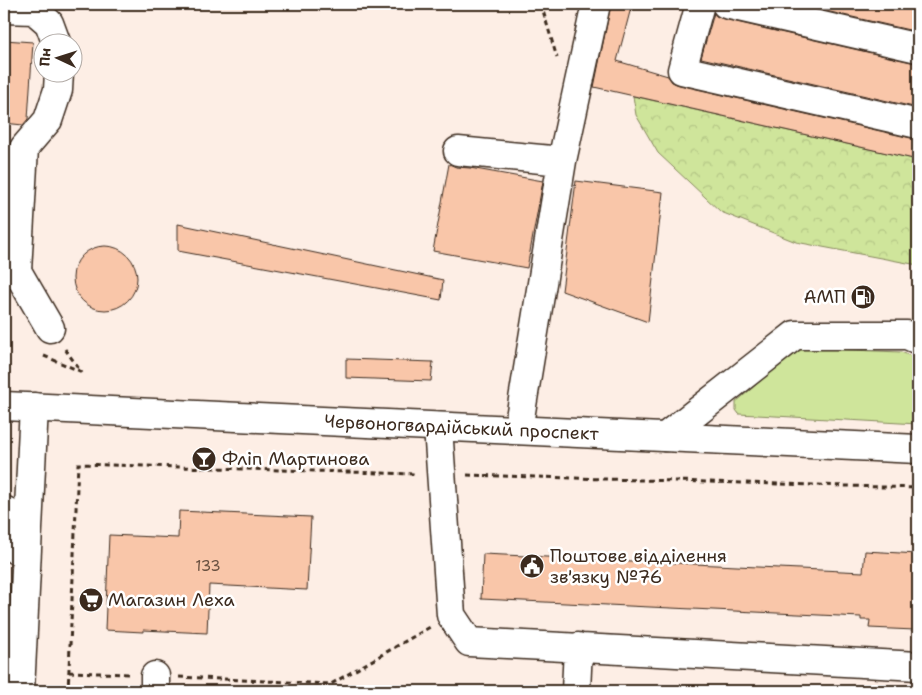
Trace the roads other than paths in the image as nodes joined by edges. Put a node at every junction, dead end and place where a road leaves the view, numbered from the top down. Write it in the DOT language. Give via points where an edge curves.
graph roads {
  1 [pos="57,4"];
  2 [pos="596,4"];
  3 [pos="700,4"];
  4 [pos="726,4"];
  5 [pos="4,9"];
  6 [pos="52,32"];
  7 [pos="60,32"];
  8 [pos="918,48"];
  9 [pos="58,82"];
  10 [pos="918,124"];
  11 [pos="14,148"];
  12 [pos="458,151"];
  13 [pos="562,161"];
  14 [pos="11,262"];
  15 [pos="50,328"];
  16 [pos="918,340"];
  17 [pos="4,406"];
  18 [pos="34,407"];
  19 [pos="438,426"];
  20 [pos="518,430"];
  21 [pos="665,437"];
  22 [pos="918,449"];
  23 [pos="4,510"];
  24 [pos="578,647"];
  25 [pos="918,666"];
  26 [pos="9,691"];
  27 [pos="20,691"];
  28 [pos="576,691"];
  1 -- 7 [label="main road"];
  2 -- 13 [label="main road"];
  3 -- 10 [label="main road" via="682,70"];
  4 -- 8 [label="main road"];
  5 -- 6 [label="main road" via="34,10 49,23"];
  9 -- 11 [label="main road" via="48,120"];
  11 -- 14 [label="main road"];
  12 -- 13 [label="main road"];
  13 -- 20 [label="main road"];
  14 -- 15 [label="main road"];
  16 -- 21 [label="main road" via="907,335 795,335"];
  17 -- 18 [label="main road, Червоногвардійський проспект"];
  18 -- 19 [label="main road, Червоногвардійський проспект"];
  18 -- 27 [label="main road"];
  19 -- 20 [label="main road, Червоногвардійський проспект"];
  19 -- 24 [label="main road" via="451,614 469,642"];
  20 -- 21 [label="main road, Червоногвардійський проспект"];
  21 -- 22 [label="main road, Червоногвардійський проспект"];
  23 -- 26 [label="main road" via="17,527"];
  24 -- 25 [label="main road"];
  24 -- 28 [label="main road"];
}
